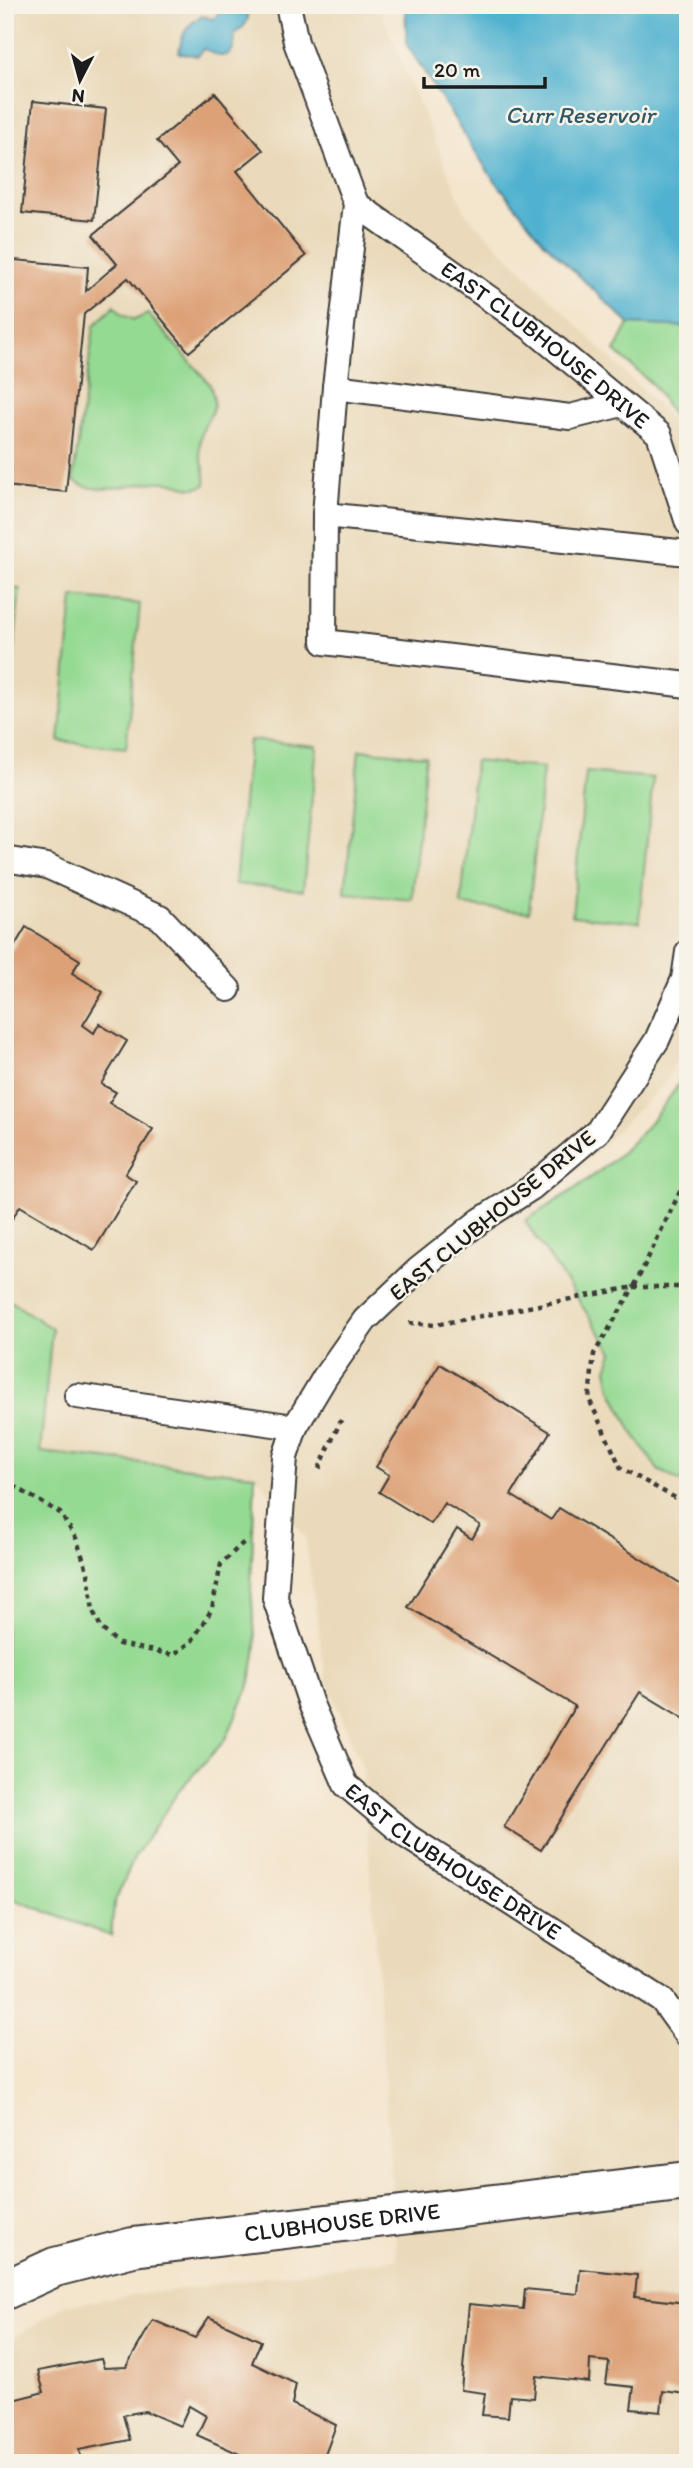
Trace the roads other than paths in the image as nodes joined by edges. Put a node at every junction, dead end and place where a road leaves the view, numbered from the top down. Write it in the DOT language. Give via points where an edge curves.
graph roads {
  1 [pos="288,5"];
  2 [pos="356,204"];
  3 [pos="335,387"];
  4 [pos="622,404"];
  5 [pos="325,515"];
  6 [pos="688,523"];
  7 [pos="688,553"];
  8 [pos="688,685"];
  9 [pos="5,859"];
  10 [pos="688,952"];
  11 [pos="228,989"];
  12 [pos="77,1396"];
  13 [pos="295,1427"];
  14 [pos="688,2036"];
  15 [pos="688,2181"];
  16 [pos="5,2290"];
  1 -- 2 [label="lane" via="296,42"];
  2 -- 3 [label="lane"];
  2 -- 4 [label="lane, EAST CLUBHOUSE DRIVE" via="531,328"];
  3 -- 4 [label="lane" via="570,417"];
  3 -- 5 [label="lane"];
  4 -- 6 [label="lane, EAST CLUBHOUSE DRIVE" via="659,434"];
  5 -- 7 [label="lane"];
  5 -- 8 [label="lane" via="324,642"];
  9 -- 11 [label="lane" via="47,866 160,917"];
  10 -- 13 [label="lane, EAST CLUBHOUSE DRIVE" via="684,979 657,1040 598,1131 531,1188 418,1270 365,1320"];
  12 -- 13 [label="lane"];
  13 -- 14 [label="lane, EAST CLUBHOUSE DRIVE" via="285,1457 275,1598 311,1704 346,1785 408,1837 662,2000"];
  15 -- 16 [label="street, CLUBHOUSE DRIVE" via="134,2247 55,2267"];
}
